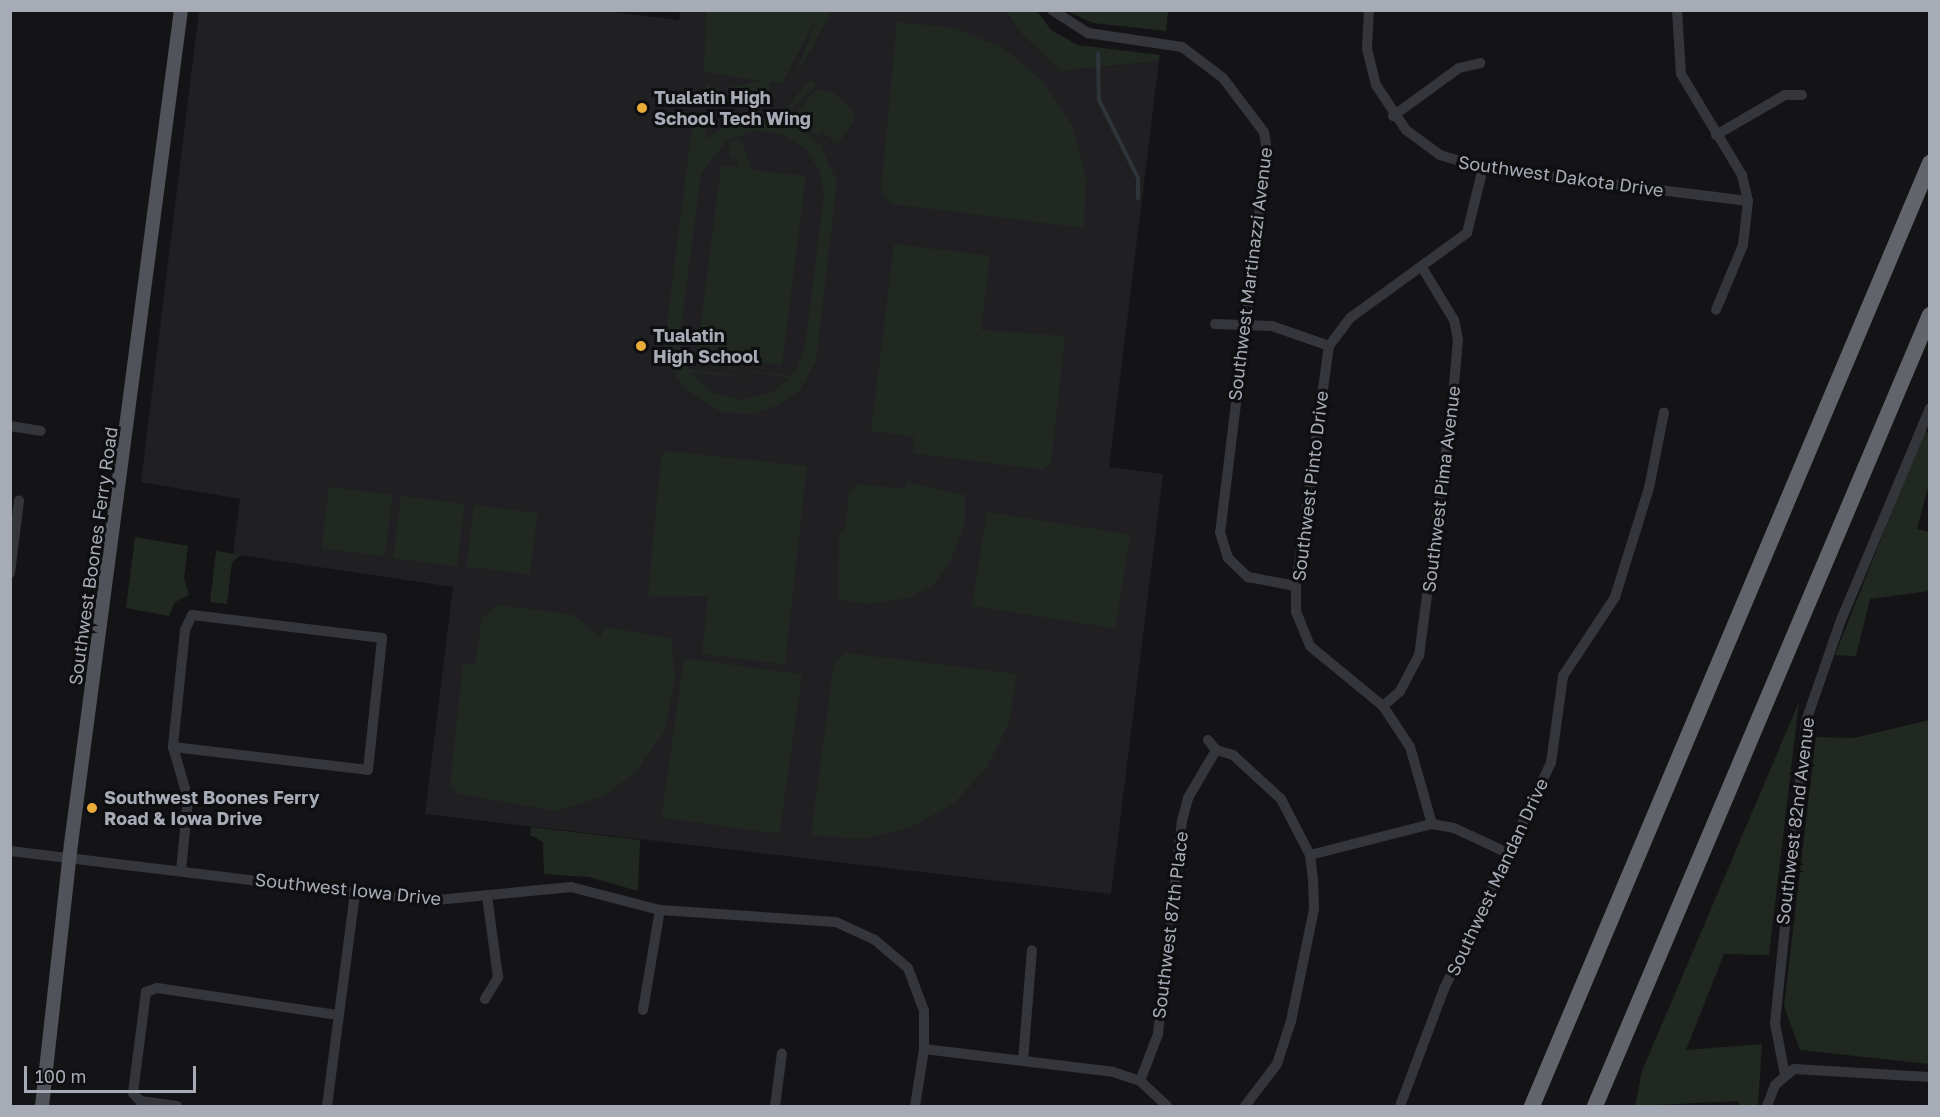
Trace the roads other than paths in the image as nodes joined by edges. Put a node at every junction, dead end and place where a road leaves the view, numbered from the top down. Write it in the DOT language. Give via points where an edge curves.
graph roads {
  1 [pos="181,10"];
  2 [pos="1052,10"];
  3 [pos="1369,10"];
  4 [pos="1677,10"];
  5 [pos="1480,63"];
  6 [pos="1802,95"];
  7 [pos="1393,116"];
  8 [pos="1716,135"];
  9 [pos="1929,163"];
  10 [pos="1483,168"];
  11 [pos="1748,201"];
  12 [pos="1423,269"];
  13 [pos="1716,310"];
  14 [pos="1929,315"];
  15 [pos="1215,324"];
  16 [pos="1242,325"];
  17 [pos="1329,346"];
  18 [pos="1929,408"];
  19 [pos="1664,412"];
  20 [pos="10,426"];
  21 [pos="41,431"];
  22 [pos="19,501"];
  23 [pos="10,573"];
  24 [pos="1296,586"];
  25 [pos="1383,706"];
  26 [pos="1208,740"];
  27 [pos="173,747"];
  28 [pos="1216,750"];
  29 [pos="1432,824"];
  30 [pos="10,851"];
  31 [pos="1510,854"];
  32 [pos="1310,855"];
  33 [pos="70,859"];
  34 [pos="181,871"];
  35 [pos="355,893"];
  36 [pos="487,896"];
  37 [pos="660,910"];
  38 [pos="1032,950"];
  39 [pos="484,999"];
  40 [pos="643,1010"];
  41 [pos="337,1015"];
  42 [pos="924,1049"];
  43 [pos="782,1053"];
  44 [pos="1023,1061"];
  45 [pos="1785,1075"];
  46 [pos="1929,1077"];
  47 [pos="1140,1080"];
  48 [pos="42,1107"];
  49 [pos="177,1107"];
  50 [pos="327,1107"];
  51 [pos="775,1107"];
  52 [pos="915,1107"];
  53 [pos="1167,1107"];
  54 [pos="1245,1107"];
  55 [pos="1400,1107"];
  56 [pos="1532,1107"];
  57 [pos="1595,1107"];
  58 [pos="1767,1107"];
  1 -- 33 [label="main road, Southwest Boones Ferry Road"];
  2 -- 16 [label="street, Southwest Martinazzi Avenue" via="1088,33 1182,47 1223,78 1259,122 1267,151"];
  3 -- 7 [label="street, Southwest Dakota Drive" via="1369,63"];
  4 -- 8 [label="street" via="1682,74"];
  5 -- 7 [label="street" via="1459,68"];
  6 -- 8 [label="street" via="1785,95"];
  7 -- 10 [label="street, Southwest Dakota Drive" via="1440,156"];
  8 -- 11 [label="street" via="1742,175"];
  9 -- 56 [label="highway"];
  10 -- 11 [label="street, Southwest Dakota Drive"];
  10 -- 12 [label="street, Southwest Pinto Drive" via="1467,233"];
  11 -- 13 [label="street" via="1743,245"];
  12 -- 17 [label="street, Southwest Pinto Drive" via="1350,318"];
  12 -- 25 [label="street, Southwest Pima Avenue" via="1454,320 1454,396 1419,656 1400,691"];
  14 -- 57 [label="highway"];
  15 -- 16 [label="street"];
  16 -- 17 [label="street" via="1272,326"];
  16 -- 24 [label="street, Southwest Martinazzi Avenue" via="1221,541 1228,558 1248,577"];
  17 -- 24 [label="street, Southwest Pinto Drive"];
  18 -- 45 [label="street, Southwest 82nd Avenue" via="1841,620 1806,721 1775,1023"];
  19 -- 31 [label="street, Southwest Mandan Drive" via="1649,488 1615,597 1563,676 1551,763"];
  20 -- 21 [label="street"];
  22 -- 23 [label="street"];
  24 -- 25 [label="street, Southwest Pinto Drive" via="1296,612 1310,646"];
  25 -- 29 [label="street, Southwest Pinto Drive" via="1410,747"];
  26 -- 28 [label="street"];
  27 -- 27 [label="street" via="185,630 192,615 382,638 368,770"];
  27 -- 34 [label="street" via="188,799"];
  28 -- 32 [label="street" via="1233,755 1281,799"];
  28 -- 47 [label="street, Southwest 87th Place" via="1188,798 1182,821 1158,1034"];
  29 -- 31 [label="street" via="1454,828"];
  29 -- 32 [label="street"];
  30 -- 33 [label="street, Southwest Iowa Drive"];
  31 -- 55 [label="street, Southwest Mandan Drive" via="1444,989"];
  32 -- 54 [label="street" via="1314,909 1292,1021 1277,1064"];
  33 -- 34 [label="street, Southwest Iowa Drive"];
  33 -- 48 [label="main road, Southwest Boones Ferry Road"];
  34 -- 35 [label="street, Southwest Iowa Drive"];
  35 -- 36 [label="street, Southwest Iowa Drive" via="426,901"];
  35 -- 41 [label="street"];
  36 -- 37 [label="street, Southwest Iowa Drive" via="572,887"];
  36 -- 39 [label="street" via="498,977"];
  37 -- 40 [label="street"];
  37 -- 42 [label="street, Southwest Iowa Drive" via="746,913 856,928 894,954 914,979 924,1011"];
  38 -- 44 [label="street"];
  41 -- 49 [label="street" via="157,988 146,992 135,1099"];
  41 -- 50 [label="street"];
  42 -- 44 [label="street"];
  42 -- 52 [label="street, Southwest Iowa Drive"];
  43 -- 51 [label="street"];
  44 -- 47 [label="street"];
  45 -- 46 [label="street" via="1811,1066"];
  45 -- 58 [label="street"];
  47 -- 53 [label="street"];
}
